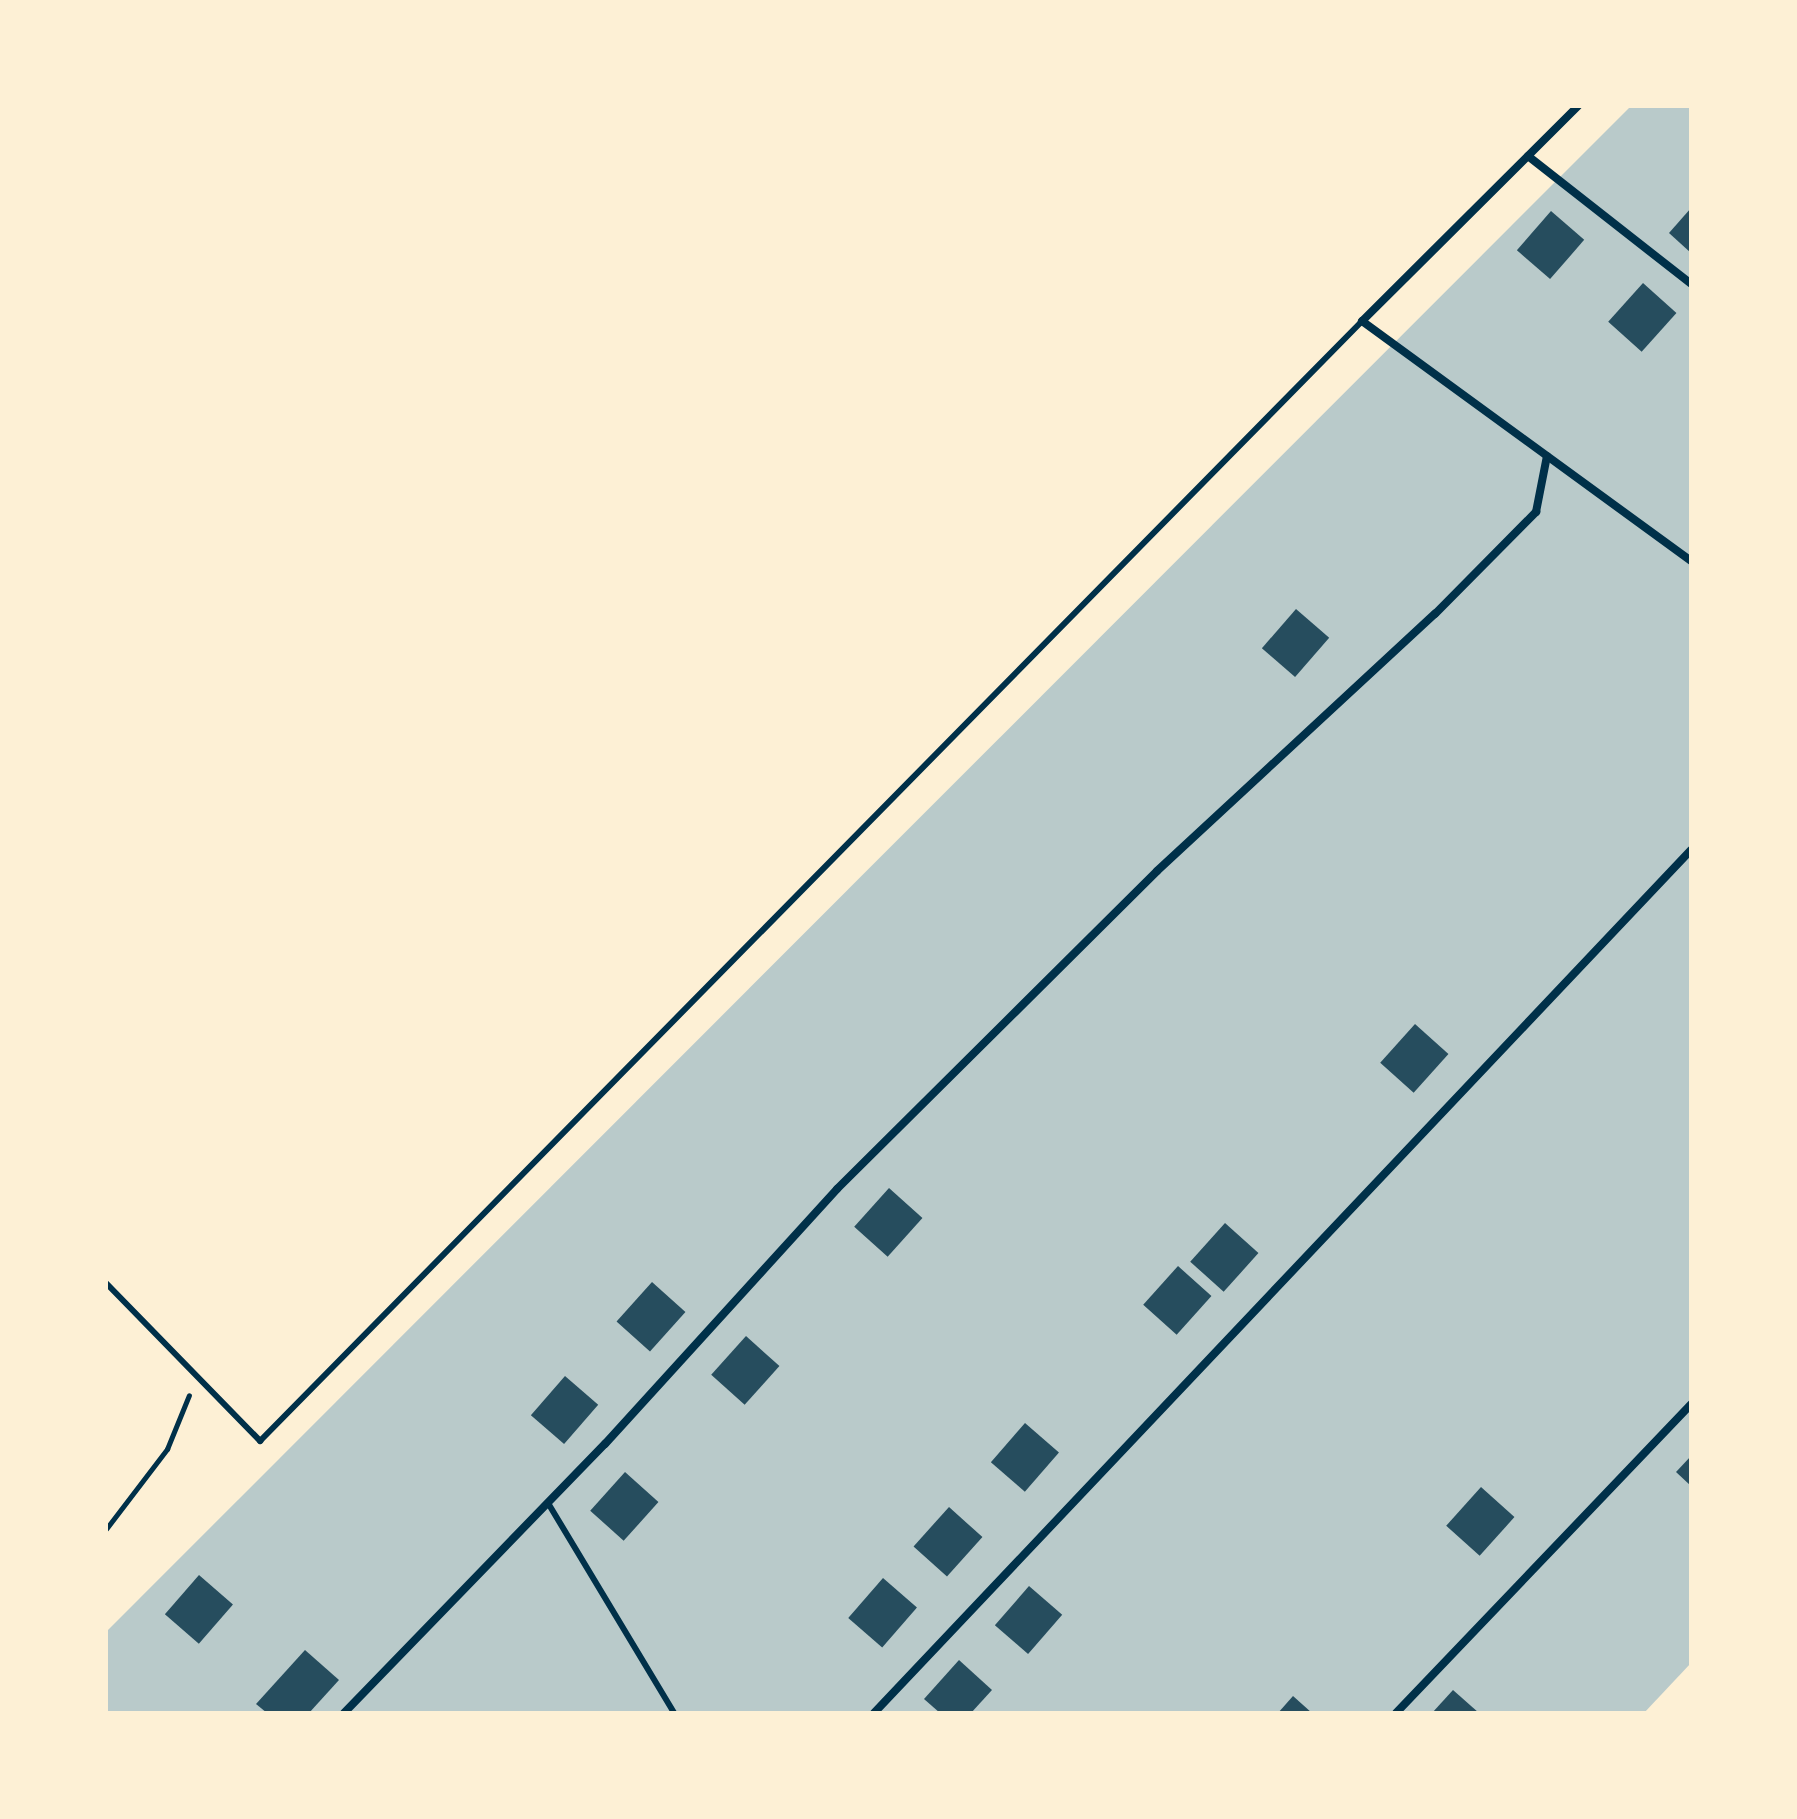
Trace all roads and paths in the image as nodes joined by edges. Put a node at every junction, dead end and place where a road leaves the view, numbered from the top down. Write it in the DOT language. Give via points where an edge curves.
graph roads {
  1 [pos="1578,106"];
  2 [pos="1528,156"];
  3 [pos="1691,284"];
  4 [pos="1362,321"];
  5 [pos="1547,456"];
  6 [pos="1691,561"];
  7 [pos="1691,850"];
  8 [pos="106,1283"];
  9 [pos="196,1375"];
  10 [pos="1691,1404"];
  11 [pos="548,1503"];
  12 [pos="106,1529"];
  13 [pos="344,1713"];
  14 [pos="674,1713"];
  15 [pos="874,1713"];
  16 [pos="1396,1713"];
  1 -- 2 [label="street"];
  2 -- 3 [label="street"];
  2 -- 4 [label="street"];
  4 -- 5 [label="street"];
  4 -- 9 [label="lane" via="260,1441"];
  5 -- 6 [label="street"];
  5 -- 11 [label="street" via="1536,512 1435,614 1157,871 837,1189"];
  7 -- 15 [label="street"];
  8 -- 9 [label="lane"];
  9 -- 12 [label="path" via="167,1449"];
  10 -- 16 [label="street"];
  11 -- 13 [label="street"];
  11 -- 14 [label="lane"];
}
